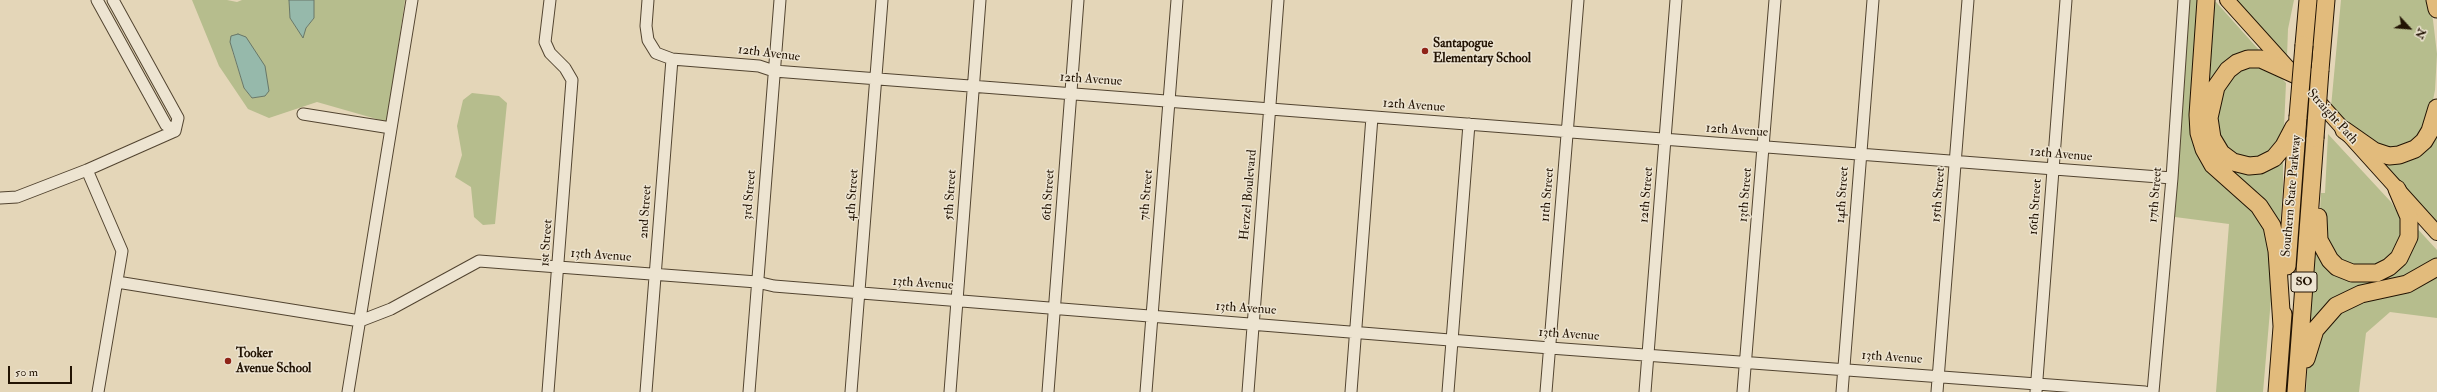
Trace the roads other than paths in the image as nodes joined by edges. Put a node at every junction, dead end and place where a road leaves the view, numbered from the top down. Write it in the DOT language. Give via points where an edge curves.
graph roads {
  1 [pos="97,0"];
  2 [pos="113,0"];
  3 [pos="412,0"];
  4 [pos="550,0"];
  5 [pos="648,0"];
  6 [pos="780,0"];
  7 [pos="882,0"];
  8 [pos="980,0"];
  9 [pos="1078,0"];
  10 [pos="1177,0"];
  11 [pos="1278,0"];
  12 [pos="1578,0"];
  13 [pos="1676,0"];
  14 [pos="1775,0"];
  15 [pos="1873,0"];
  16 [pos="1968,0"];
  17 [pos="2066,0"];
  18 [pos="2184,0"];
  19 [pos="2206,0"];
  20 [pos="2227,0"];
  21 [pos="2308,0"];
  22 [pos="2326,0"];
  23 [pos="2331,0"];
  24 [pos="2435,0"];
  25 [pos="2437,9"];
  26 [pos="2323,33"];
  27 [pos="672,59"];
  28 [pos="774,70"];
  29 [pos="2294,74"];
  30 [pos="876,78"];
  31 [pos="974,85"];
  32 [pos="1071,93"];
  33 [pos="1169,100"];
  34 [pos="1270,108"];
  35 [pos="2437,108"];
  36 [pos="303,114"];
  37 [pos="1372,117"];
  38 [pos="2298,117"];
  39 [pos="1469,124"];
  40 [pos="391,128"];
  41 [pos="2344,130"];
  42 [pos="175,131"];
  43 [pos="1568,132"];
  44 [pos="1665,139"];
  45 [pos="1764,147"];
  46 [pos="1860,153"];
  47 [pos="1956,160"];
  48 [pos="2054,168"];
  49 [pos="88,170"];
  50 [pos="2312,171"];
  51 [pos="2172,178"];
  52 [pos="2397,189"];
  53 [pos="0,198"];
  54 [pos="2437,233"];
  55 [pos="559,267"];
  56 [pos="2437,267"];
  57 [pos="656,274"];
  58 [pos="117,282"];
  59 [pos="757,282"];
  60 [pos="859,293"];
  61 [pos="957,300"];
  62 [pos="1055,308"];
  63 [pos="1152,316"];
  64 [pos="360,321"];
  65 [pos="1252,324"];
  66 [pos="2282,326"];
  67 [pos="1356,332"];
  68 [pos="1453,340"];
  69 [pos="1550,348"];
  70 [pos="1648,355"];
  71 [pos="1746,362"];
  72 [pos="1844,369"];
  73 [pos="1938,375"];
  74 [pos="2036,388"];
  75 [pos="98,392"];
  76 [pos="348,392"];
  77 [pos="548,392"];
  78 [pos="646,392"];
  79 [pos="749,392"];
  80 [pos="851,392"];
  81 [pos="950,392"];
  82 [pos="1048,392"];
  83 [pos="1146,392"];
  84 [pos="1248,392"];
  85 [pos="1351,392"];
  86 [pos="1448,392"];
  87 [pos="1546,392"];
  88 [pos="1645,392"];
  89 [pos="1743,392"];
  90 [pos="1842,392"];
  91 [pos="1937,392"];
  92 [pos="2146,392"];
  93 [pos="2153,392"];
  94 [pos="2277,392"];
  95 [pos="2298,392"];
  1 -- 42 [label="street" via="166,125"];
  2 -- 42 [label="street" via="178,118"];
  3 -- 40 [label="street"];
  4 -- 55 [label="street, 1st Street" via="545,42 550,54 565,68 572,80"];
  5 -- 27 [label="street, 12th Avenue" via="648,40 656,53"];
  6 -- 28 [label="street, 3rd Street"];
  7 -- 30 [label="street, 4th Street"];
  8 -- 31 [label="street, 5th Street"];
  9 -- 32 [label="street, 6th Street"];
  10 -- 33 [label="street, 7th Street"];
  11 -- 34 [label="street, Herzel Boulevard"];
  12 -- 43 [label="street, 11th Street"];
  13 -- 44 [label="street, 12th Street"];
  14 -- 45 [label="street, 13th Street"];
  15 -- 46 [label="street, 14th Street"];
  16 -- 47 [label="street, 15th Street"];
  17 -- 48 [label="street, 16th Street"];
  18 -- 51 [label="street, 17th Street"];
  19 -- 66 [label="highway" via="2199,133 2213,165 2259,206 2272,226 2277,245"];
  20 -- 29 [label="main road, Straight Path"];
  21 -- 38 [label="highway, Southern State Parkway / SO, bridge"];
  22 -- 26 [label="highway, Southern State Parkway / SO"];
  23 -- 26 [label="highway"];
  24 -- 25 [label="highway"];
  26 -- 50 [label="highway, Southern State Parkway / SO, bridge"];
  27 -- 28 [label="street, 12th Avenue" via="760,66"];
  27 -- 57 [label="street, 2nd Street"];
  28 -- 30 [label="street, 12th Avenue"];
  28 -- 59 [label="street, 3rd Street"];
  29 -- 38 [label="highway" via="2261,59 2248,59 2237,63 2228,70 2216,87 2210,106 2210,125 2214,143 2225,156 2238,164 2254,166 2265,163 2278,154"];
  29 -- 41 [label="main road, Straight Path"];
  30 -- 31 [label="street, 12th Avenue"];
  30 -- 60 [label="street, 4th Street"];
  31 -- 32 [label="street, 12th Avenue"];
  31 -- 61 [label="street, 5th Street"];
  32 -- 33 [label="street, 12th Avenue"];
  32 -- 62 [label="street, 6th Street"];
  33 -- 34 [label="street, 12th Avenue"];
  33 -- 63 [label="street, 7th Street"];
  34 -- 37 [label="street, 12th Avenue"];
  34 -- 65 [label="street, Herzel Boulevard"];
  35 -- 41 [label="highway" via="2424,141 2415,149 2399,155 2384,155 2374,151"];
  36 -- 40 [label="street"];
  37 -- 39 [label="street, 12th Avenue"];
  37 -- 67 [label="street"];
  38 -- 66 [label="highway, Southern State Parkway / SO"];
  39 -- 43 [label="street, 12th Avenue"];
  39 -- 68 [label="street"];
  40 -- 64 [label="street"];
  41 -- 52 [label="main road, Straight Path"];
  42 -- 49 [label="street"];
  43 -- 44 [label="street, 12th Avenue"];
  43 -- 69 [label="street, 11th Street"];
  44 -- 45 [label="street, 12th Avenue"];
  44 -- 70 [label="street, 12th Street"];
  45 -- 46 [label="street, 12th Avenue"];
  45 -- 71 [label="street, 13th Street"];
  46 -- 47 [label="street, 12th Avenue"];
  46 -- 72 [label="street, 14th Street"];
  47 -- 48 [label="street, 12th Avenue"];
  47 -- 73 [label="street, 15th Street"];
  48 -- 51 [label="street, 12th Avenue"];
  48 -- 74 [label="street, 16th Street"];
  49 -- 53 [label="street" via="17,198"];
  49 -- 58 [label="street" via="122,251"];
  50 -- 52 [label="highway" via="2320,245 2333,264 2352,274 2383,271 2394,263 2406,248 2410,227"];
  50 -- 95 [label="highway, Southern State Parkway / SO"];
  51 -- 93 [label="street, 17th Street"];
  52 -- 54 [label="main road, Straight Path"];
  55 -- 57 [label="street, 13th Avenue"];
  55 -- 64 [label="street, 13th Avenue" via="479,261 391,309"];
  55 -- 77 [label="street, 1st Street"];
  56 -- 95 [label="highway" via="2407,284 2356,295 2332,310 2320,321 2312,335"];
  57 -- 59 [label="street, 13th Avenue"];
  57 -- 78 [label="street, 2nd Street"];
  58 -- 64 [label="street"];
  58 -- 75 [label="street"];
  59 -- 60 [label="street, 13th Avenue" via="774,286"];
  59 -- 79 [label="street, 3rd Street"];
  60 -- 61 [label="street, 13th Avenue"];
  60 -- 80 [label="street, 4th Street"];
  61 -- 62 [label="street, 13th Avenue"];
  61 -- 81 [label="street, 5th Street"];
  62 -- 63 [label="street, 13th Avenue"];
  62 -- 82 [label="street, 6th Street"];
  63 -- 65 [label="street, 13th Avenue"];
  63 -- 83 [label="street, 7th Street"];
  64 -- 76 [label="street"];
  65 -- 67 [label="street, 13th Avenue"];
  65 -- 84 [label="street, Herzel Boulevard"];
  66 -- 94 [label="highway, Southern State Parkway / SO"];
  67 -- 68 [label="street, 13th Avenue"];
  67 -- 85 [label="street"];
  68 -- 69 [label="street, 13th Avenue"];
  68 -- 86 [label="street"];
  69 -- 70 [label="street, 13th Avenue"];
  69 -- 87 [label="street, 11th Street"];
  70 -- 71 [label="street, 13th Avenue"];
  70 -- 88 [label="street, 12th Street"];
  71 -- 72 [label="street, 13th Avenue"];
  71 -- 89 [label="street, 13th Street"];
  72 -- 73 [label="street, 13th Avenue"];
  72 -- 90 [label="street, 14th Street"];
  73 -- 74 [label="street, 13th Avenue"];
  73 -- 91 [label="street, 15th Street"];
  74 -- 92 [label="street, 13th Avenue"];
}
